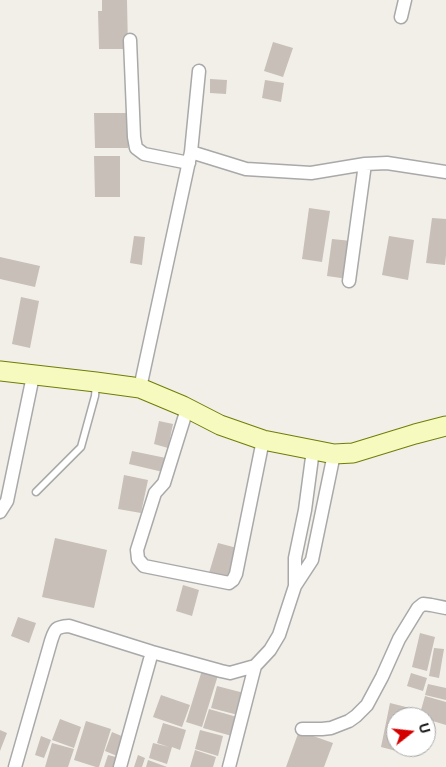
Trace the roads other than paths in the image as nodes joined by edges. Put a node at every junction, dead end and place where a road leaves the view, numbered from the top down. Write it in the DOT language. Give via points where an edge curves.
graph roads {
  1 [pos="405,0"];
  2 [pos="401,17"];
  3 [pos="130,40"];
  4 [pos="199,71"];
  5 [pos="190,158"];
  6 [pos="365,164"];
  7 [pos="446,172"];
  8 [pos="349,281"];
  9 [pos="0,371"];
  10 [pos="33,376"];
  11 [pos="96,382"];
  12 [pos="140,388"];
  13 [pos="187,408"];
  14 [pos="446,426"];
  15 [pos="264,440"];
  16 [pos="313,450"];
  17 [pos="334,454"];
  18 [pos="36,492"];
  19 [pos="0,512"];
  20 [pos="295,586"];
  21 [pos="446,608"];
  22 [pos="152,652"];
  23 [pos="255,666"];
  24 [pos="302,729"];
  25 [pos="15,767"];
  26 [pos="120,767"];
  27 [pos="229,767"];
  1 -- 2 [label="street"];
  3 -- 5 [label="street" via="136,148 144,154"];
  4 -- 5 [label="street"];
  5 -- 6 [label="street" via="246,169 311,173"];
  5 -- 12 [label="street"];
  6 -- 7 [label="street" via="388,163"];
  6 -- 8 [label="street"];
  9 -- 10 [label="main road"];
  10 -- 11 [label="main road"];
  10 -- 19 [label="street" via="6,500"];
  11 -- 12 [label="main road"];
  11 -- 18 [label="lane" via="81,447"];
  12 -- 13 [label="main road"];
  13 -- 15 [label="main road" via="220,425"];
  13 -- 15 [label="street" via="164,483 154,493 137,550 138,559 144,566 228,583 233,580"];
  14 -- 17 [label="main road" via="353,453"];
  15 -- 16 [label="main road"];
  16 -- 17 [label="main road"];
  16 -- 20 [label="street" via="295,558"];
  17 -- 20 [label="street" via="312,560"];
  20 -- 23 [label="street" via="279,635"];
  21 -- 24 [label="street" via="423,604 418,608 367,705 356,716 331,728"];
  22 -- 23 [label="street" via="230,673"];
  22 -- 25 [label="street" via="69,626 56,629"];
  22 -- 26 [label="street"];
  23 -- 27 [label="street"];
}
